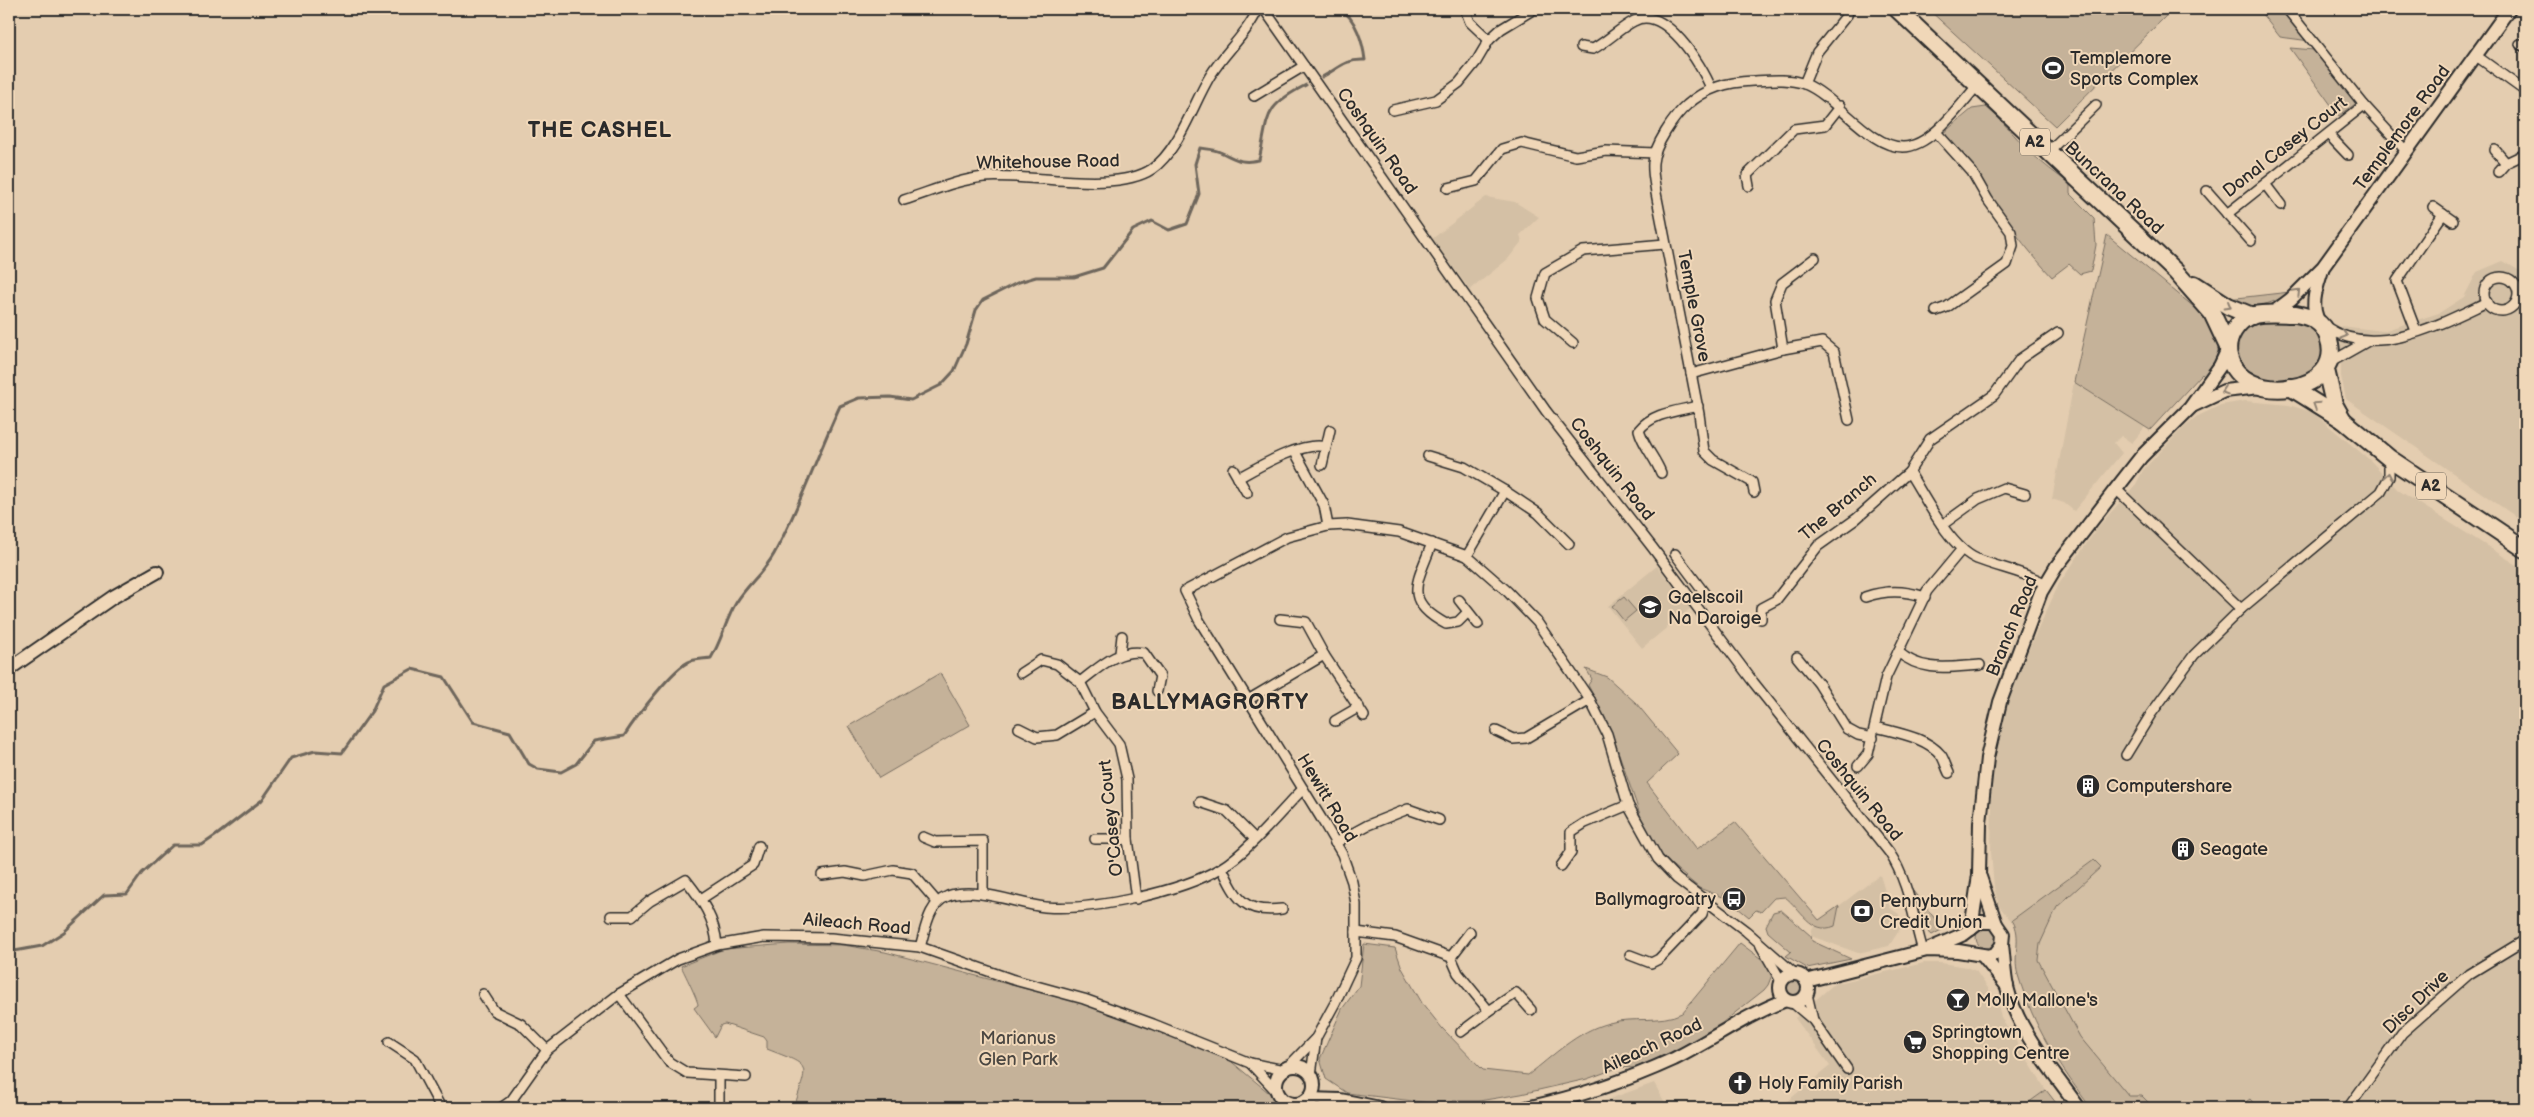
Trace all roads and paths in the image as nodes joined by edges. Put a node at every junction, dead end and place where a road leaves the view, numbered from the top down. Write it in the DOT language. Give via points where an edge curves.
graph roads {
  1 [pos="1258,9"];
  2 [pos="1264,9"];
  3 [pos="1465,9"];
  4 [pos="1534,9"];
  5 [pos="1849,9"];
  6 [pos="1897,9"];
  7 [pos="2288,9"];
  8 [pos="2509,9"];
  9 [pos="1489,40"];
  10 [pos="1581,47"];
  11 [pos="2475,55"];
  12 [pos="1304,66"];
  13 [pos="1804,84"];
  14 [pos="1977,86"];
  15 [pos="1711,88"];
  16 [pos="2525,91"];
  17 [pos="1254,96"];
  18 [pos="2096,105"];
  19 [pos="2364,105"];
  20 [pos="1840,106"];
  21 [pos="1392,110"];
  22 [pos="1936,132"];
  23 [pos="2328,134"];
  24 [pos="2495,150"];
  25 [pos="2406,151"];
  26 [pos="1655,153"];
  27 [pos="2047,153"];
  28 [pos="2525,154"];
  29 [pos="2348,155"];
  30 [pos="2506,163"];
  31 [pos="2498,172"];
  32 [pos="2265,184"];
  33 [pos="1748,186"];
  34 [pos="1448,188"];
  35 [pos="2207,191"];
  36 [pos="904,200"];
  37 [pos="2281,205"];
  38 [pos="2433,207"];
  39 [pos="2227,214"];
  40 [pos="2443,214"];
  41 [pos="2453,220"];
  42 [pos="2251,241"];
  43 [pos="1666,244"];
  44 [pos="1815,258"];
  45 [pos="2323,267"];
  46 [pos="2176,272"];
  47 [pos="2487,302"];
  48 [pos="1936,312"];
  49 [pos="2270,315"];
  50 [pos="2252,316"];
  51 [pos="2320,323"];
  52 [pos="2416,331"];
  53 [pos="2058,333"];
  54 [pos="2368,341"];
  55 [pos="1573,343"];
  56 [pos="1783,349"];
  57 [pos="2227,349"];
  58 [pos="2327,366"];
  59 [pos="1691,374"];
  60 [pos="2262,387"];
  61 [pos="2290,387"];
  62 [pos="1698,406"];
  63 [pos="2190,408"];
  64 [pos="1849,420"];
  65 [pos="2343,420"];
  66 [pos="1330,430"];
  67 [pos="1326,446"];
  68 [pos="1295,452"];
  69 [pos="1428,456"];
  70 [pos="2389,458"];
  71 [pos="1322,465"];
  72 [pos="1233,469"];
  73 [pos="1909,472"];
  74 [pos="1660,473"];
  75 [pos="1238,478"];
  76 [pos="2116,489"];
  77 [pos="1505,491"];
  78 [pos="1754,492"];
  79 [pos="1247,493"];
  80 [pos="2025,494"];
  81 [pos="1942,525"];
  82 [pos="1328,526"];
  83 [pos="1432,543"];
  84 [pos="1569,544"];
  85 [pos="1962,549"];
  86 [pos="2525,549"];
  87 [pos="1675,554"];
  88 [pos="1467,556"];
  89 [pos="157,572"];
  90 [pos="1693,578"];
  91 [pos="2046,584"];
  92 [pos="1682,587"];
  93 [pos="1705,594"];
  94 [pos="1865,597"];
  95 [pos="1924,598"];
  96 [pos="1459,600"];
  97 [pos="2241,609"];
  98 [pos="1468,612"];
  99 [pos="1280,619"];
  100 [pos="1762,619"];
  101 [pos="1478,624"];
  102 [pos="1122,636"];
  103 [pos="1898,652"];
  104 [pos="1120,653"];
  105 [pos="1324,655"];
  106 [pos="1797,657"];
  107 [pos="1980,665"];
  108 [pos="9,669"];
  109 [pos="1021,673"];
  110 [pos="1080,682"];
  111 [pos="1157,691"];
  112 [pos="1248,700"];
  113 [pos="1590,700"];
  114 [pos="1359,707"];
  115 [pos="1095,712"];
  116 [pos="1364,716"];
  117 [pos="1336,721"];
  118 [pos="1876,727"];
  119 [pos="1019,728"];
  120 [pos="1496,731"];
  121 [pos="1873,738"];
  122 [pos="2126,755"];
  123 [pos="1858,766"];
  124 [pos="1949,773"];
  125 [pos="1303,789"];
  126 [pos="1200,802"];
  127 [pos="1628,805"];
  128 [pos="1439,820"];
  129 [pos="923,837"];
  130 [pos="1095,839"];
  131 [pos="1128,839"];
  132 [pos="1255,839"];
  133 [pos="1335,843"];
  134 [pos="759,846"];
  135 [pos="1561,866"];
  136 [pos="1222,868"];
  137 [pos="1979,874"];
  138 [pos="822,875"];
  139 [pos="983,894"];
  140 [pos="701,899"];
  141 [pos="1136,899"];
  142 [pos="1706,901"];
  143 [pos="937,902"];
  144 [pos="1282,909"];
  145 [pos="611,916"];
  146 [pos="1996,924"];
  147 [pos="1971,930"];
  148 [pos="1356,932"];
  149 [pos="1470,932"];
  150 [pos="2525,940"];
  151 [pos="1760,944"];
  152 [pos="717,945"];
  153 [pos="2002,945"];
  154 [pos="920,947"];
  155 [pos="1925,951"];
  156 [pos="1630,955"];
  157 [pos="1981,955"];
  158 [pos="1451,958"];
  159 [pos="1801,977"];
  160 [pos="2007,986"];
  161 [pos="1785,993"];
  162 [pos="483,994"];
  163 [pos="619,994"];
  164 [pos="1807,994"];
  165 [pos="1531,1010"];
  166 [pos="1489,1011"];
  167 [pos="1813,1020"];
  168 [pos="1461,1032"];
  169 [pos="1316,1038"];
  170 [pos="389,1042"];
  171 [pos="546,1050"];
  172 [pos="1250,1063"];
  173 [pos="1286,1068"];
  174 [pos="1847,1069"];
  175 [pos="718,1077"];
  176 [pos="746,1077"];
  177 [pos="1312,1077"];
  178 [pos="1279,1099"];
  179 [pos="511,1100"];
  180 [pos="1340,1100"];
  181 [pos="1303,1103"];
  182 [pos="441,1108"];
  183 [pos="501,1108"];
  184 [pos="518,1108"];
  185 [pos="719,1108"];
  186 [pos="1380,1108"];
  187 [pos="1526,1108"];
  188 [pos="2079,1108"];
  189 [pos="2348,1108"];
  1 -- 36 [label="street, Whitehouse Road" via="1210,75 1180,133 1151,169 1132,178 1095,181 984,177 954,183"];
  2 -- 12 [label="street, Coshquin Road"];
  3 -- 9 [label="street" via="1470,22"];
  4 -- 9 [label="street"];
  5 -- 13 [label="street" via="1817,52"];
  6 -- 14 [label="highway, Buncrana Road / A2"];
  7 -- 19 [label="street"];
  8 -- 11 [label="main road, Templemore Road"];
  9 -- 21 [label="street" via="1459,83 1436,100"];
  10 -- 15 [label="street" via="1593,49 1636,20 1654,20 1682,40 1703,68"];
  11 -- 16 [label="street"];
  11 -- 25 [label="main road, Templemore Road"];
  12 -- 17 [label="street"];
  12 -- 92 [label="street, Coshquin Road" via="1546,411"];
  13 -- 15 [label="street, Temple Grove" via="1787,80 1757,80"];
  13 -- 20 [label="street, Temple Grove" via="1819,90"];
  14 -- 22 [label="street, Temple Grove"];
  14 -- 27 [label="highway, Buncrana Road / A2"];
  15 -- 26 [label="street, Temple Grove" via="1683,108"];
  18 -- 27 [label="street"];
  19 -- 23 [label="street, Donal Casey Court"];
  19 -- 25 [label="street"];
  20 -- 22 [label="street, Temple Grove" via="1882,142 1903,147"];
  20 -- 33 [label="street" via="1825,124 1794,129 1747,175"];
  22 -- 48 [label="street" via="1972,172 2011,232 2013,246 2007,264 1947,308"];
  23 -- 29 [label="street"];
  23 -- 32 [label="street, Donal Casey Court"];
  24 -- 30 [label="street"];
  25 -- 45 [label="main road, Templemore Road"];
  26 -- 34 [label="street" via="1606,151 1576,156 1522,143 1502,149 1476,181"];
  26 -- 43 [label="street, Temple Grove" via="1656,193"];
  27 -- 46 [label="highway, Buncrana Road / A2"];
  28 -- 30 [label="street"];
  30 -- 31 [label="street"];
  32 -- 37 [label="street"];
  32 -- 39 [label="street, Donal Casey Court"];
  35 -- 39 [label="street"];
  38 -- 40 [label="street"];
  39 -- 42 [label="street"];
  40 -- 41 [label="street"];
  40 -- 52 [label="street" via="2397,281"];
  43 -- 55 [label="street, Temple Grove" via="1582,250 1545,273 1538,298 1545,319"];
  43 -- 59 [label="street, Temple Grove"];
  44 -- 56 [label="street" via="1782,283 1775,300"];
  49 -- 45 [label="main road, Templemore Road, one-way"];
  45 -- 51 [label="main road, Templemore Road" via="2314,300"];
  46 -- 50 [label="highway, Buncrana Road / A2, one-way" via="2228,306"];
  46 -- 57 [label="highway, Buncrana Road / A2" via="2212,313"];
  47 -- 52 [label="street"];
  49 -- 50 [label="highway, A2"];
  49 -- 51 [label="highway, A2" via="2296,314"];
  50 -- 57 [label="highway" via="2232,332"];
  51 -- 54 [label="street, one-way" via="2336,333"];
  51 -- 58 [label="highway, A2" via="2330,346"];
  52 -- 54 [label="street" via="2390,339"];
  53 -- 73 [label="street, The Branch" via="2020,359 1994,395 1930,439"];
  54 -- 58 [label="street"];
  56 -- 59 [label="street, Temple Grove"];
  56 -- 64 [label="street, Temple Grove" via="1822,342 1834,352"];
  57 -- 60 [label="highway, A2" via="2233,370 2240,378"];
  57 -- 63 [label="main road, Branch Road" via="2220,366"];
  58 -- 61 [label="highway, A2" via="2309,384"];
  58 -- 65 [label="highway, A2" via="2334,404"];
  59 -- 62 [label="street, Temple Grove"];
  60 -- 61 [label="highway, A2"];
  60 -- 63 [label="main road, Branch Road, one-way" via="2224,391"];
  65 -- 61 [label="highway, A2, one-way"];
  62 -- 74 [label="street" via="1655,418 1639,430 1657,461"];
  62 -- 78 [label="street, Temple Grove" via="1704,451 1713,460 1752,482"];
  63 -- 76 [label="main road, Branch Road" via="2141,457"];
  65 -- 70 [label="highway, A2"];
  66 -- 67 [label="street"];
  67 -- 68 [label="street" via="1315,444"];
  67 -- 71 [label="street"];
  68 -- 75 [label="street" via="1272,459"];
  68 -- 82 [label="street" via="1324,505"];
  69 -- 77 [label="street" via="1464,467"];
  70 -- 86 [label="highway, A2"];
  97 -- 70 [label="street, one-way" via="2381,492 2389,477"];
  72 -- 75 [label="street"];
  73 -- 81 [label="street"];
  73 -- 100 [label="street, The Branch" via="1856,519 1818,546 1776,600 1761,608"];
  75 -- 79 [label="street"];
  76 -- 91 [label="main road, Branch Road"];
  76 -- 97 [label="street"];
  77 -- 84 [label="street" via="1538,513"];
  77 -- 88 [label="street"];
  80 -- 81 [label="street" via="2004,488 1978,499"];
  81 -- 85 [label="street"];
  82 -- 83 [label="street" via="1399,532"];
  82 -- 112 [label="street, Hewitt Road" via="1287,537 1185,591"];
  83 -- 88 [label="street"];
  83 -- 98 [label="street" via="1416,586 1418,603 1446,624 1458,622"];
  85 -- 91 [label="street" via="1976,558"];
  85 -- 95 [label="street"];
  87 -- 90 [label="street"];
  88 -- 113 [label="street" via="1537,622"];
  89 -- 108 [label="main road" via="112,597"];
  90 -- 92 [label="street"];
  90 -- 93 [label="street"];
  91 -- 137 [label="main road, Branch Road" via="2031,614 2000,702 1987,758 1980,823"];
  92 -- 155 [label="street, Coshquin Road" via="1760,691 1889,852 1898,866"];
  94 -- 95 [label="street" via="1883,591 1909,592"];
  95 -- 103 [label="street"];
  96 -- 98 [label="street"];
  97 -- 122 [label="street" via="2194,655"];
  98 -- 101 [label="street"];
  99 -- 105 [label="street" via="1306,622"];
  102 -- 104 [label="street"];
  103 -- 107 [label="street" via="1908,661 1922,666"];
  103 -- 118 [label="street" via="1886,678"];
  104 -- 110 [label="street"];
  104 -- 111 [label="street" via="1131,650 1144,653 1160,676"];
  105 -- 112 [label="street"];
  105 -- 114 [label="street"];
  106 -- 121 [label="street" via="1819,684 1847,729"];
  109 -- 110 [label="street" via="1041,660 1057,664"];
  110 -- 115 [label="street, O'Casey Court"];
  112 -- 125 [label="street, Hewitt Road"];
  113 -- 120 [label="street" via="1526,738 1513,739"];
  113 -- 127 [label="street" via="1608,734"];
  114 -- 116 [label="street"];
  114 -- 117 [label="street"];
  115 -- 119 [label="street" via="1057,736 1037,737"];
  115 -- 131 [label="street, O'Casey Court" via="1119,744 1127,778"];
  118 -- 121 [label="street"];
  118 -- 124 [label="street" via="1918,739 1931,747 1941,756"];
  121 -- 123 [label="street" via="1868,754"];
  125 -- 132 [label="street"];
  125 -- 133 [label="street, Hewitt Road"];
  126 -- 132 [label="street" via="1227,812"];
  127 -- 135 [label="street" via="1570,832 1570,852"];
  127 -- 142 [label="street" via="1658,859"];
  128 -- 133 [label="street" via="1408,809"];
  129 -- 139 [label="street" via="935,842 983,841"];
  130 -- 131 [label="street"];
  131 -- 141 [label="street, O'Casey Court"];
  132 -- 136 [label="street"];
  133 -- 148 [label="street, Hewitt Road" via="1352,882"];
  134 -- 140 [label="street" via="753,865"];
  136 -- 141 [label="street"];
  136 -- 144 [label="street" via="1233,890 1249,908"];
  137 -- 146 [label="main road, Branch Road"];
  137 -- 147 [label="main road, Branch Road"];
  138 -- 143 [label="street" via="845,872 865,876 893,870 912,873"];
  139 -- 141 [label="street" via="1046,907"];
  139 -- 143 [label="street" via="956,895"];
  140 -- 145 [label="street" via="686,880 632,916"];
  140 -- 152 [label="street" via="716,926"];
  142 -- 151 [label="street"];
  142 -- 156 [label="street" via="1702,914 1659,959 1651,963"];
  143 -- 154 [label="street"];
  146 -- 147 [label="main road" via="1985,921"];
  146 -- 153 [label="main road" via="2003,934"];
  147 -- 155 [label="main road"];
  147 -- 157 [label="main road" via="1970,945"];
  148 -- 158 [label="street" via="1395,937"];
  148 -- 169 [label="street, Hewitt Road" via="1356,958"];
  149 -- 158 [label="street"];
  150 -- 189 [label="street, Disc Drive" via="2469,974 2402,1033"];
  151 -- 159 [label="street"];
  151 -- 161 [label="street"];
  152 -- 154 [label="street, Aileach Road" via="757,937 793,936"];
  152 -- 163 [label="street, Aileach Road" via="678,959"];
  153 -- 157 [label="main road" via="1995,954"];
  153 -- 160 [label="main road"];
  154 -- 172 [label="street, Aileach Road" via="1011,979 1084,999"];
  155 -- 157 [label="main road"];
  155 -- 159 [label="main road"];
  157 -- 160 [label="main road"];
  158 -- 166 [label="street" via="1458,973"];
  159 -- 161 [label="main road" via="1787,976"];
  159 -- 164 [label="main road"];
  160 -- 188 [label="main road" via="2016,1012 2035,1045"];
  161 -- 164 [label="main road" via="1801,1000"];
  161 -- 167 [label="street"];
  161 -- 187 [label="main road, Aileach Road" via="1676,1058 1616,1085"];
  162 -- 171 [label="street" via="494,1011 521,1024"];
  163 -- 171 [label="street, Aileach Road"];
  163 -- 175 [label="street" via="669,1062 687,1073"];
  164 -- 167 [label="street"];
  165 -- 166 [label="street" via="1516,993"];
  166 -- 168 [label="street"];
  167 -- 174 [label="street"];
  169 -- 173 [label="street, Hewitt Road"];
  169 -- 177 [label="street, Hewitt Road"];
  170 -- 182 [label="street" via="415,1059"];
  171 -- 179 [label="street, Aileach Road"];
  172 -- 173 [label="street, Aileach Road"];
  172 -- 178 [label="street, Aileach Road"];
  173 -- 177 [label="main road" via="1300,1067"];
  173 -- 178 [label="main road" via="1276,1079"];
  175 -- 176 [label="street"];
  175 -- 185 [label="street"];
  177 -- 180 [label="main road"];
  177 -- 181 [label="main road" via="1314,1088"];
  178 -- 181 [label="main road" via="1290,1104"];
  179 -- 183 [label="street, Aileach Road"];
  179 -- 184 [label="street"];
  180 -- 181 [label="main road"];
  180 -- 186 [label="main road"];
}
